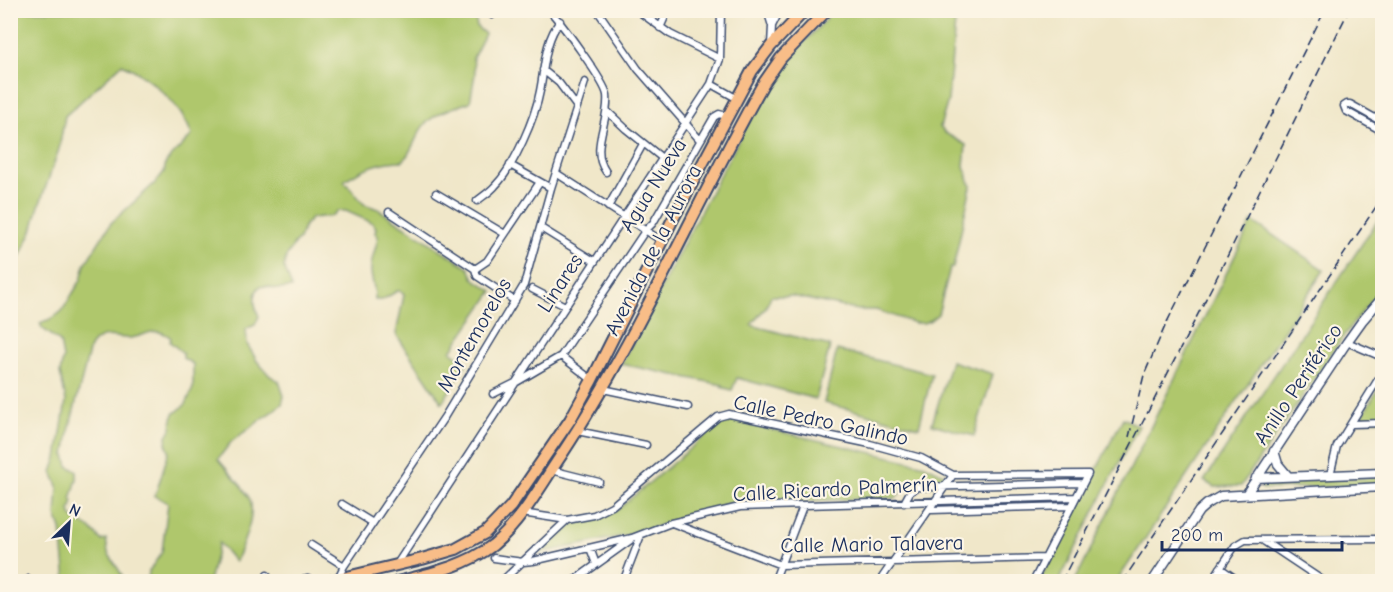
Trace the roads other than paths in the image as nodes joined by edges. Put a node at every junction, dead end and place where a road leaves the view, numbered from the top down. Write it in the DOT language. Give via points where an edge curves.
graph roads {
  1 [pos="549,10"];
  2 [pos="597,10"];
  3 [pos="636,10"];
  4 [pos="668,10"];
  5 [pos="721,10"];
  6 [pos="767,10"];
  7 [pos="780,10"];
  8 [pos="805,10"];
  9 [pos="826,10"];
  10 [pos="560,21"];
  11 [pos="772,26"];
  12 [pos="660,28"];
  13 [pos="771,46"];
  14 [pos="720,59"];
  15 [pos="543,70"];
  16 [pos="585,82"];
  17 [pos="711,84"];
  18 [pos="736,98"];
  19 [pos="577,107"];
  20 [pos="607,111"];
  21 [pos="727,116"];
  22 [pos="1371,116"];
  23 [pos="1383,122"];
  24 [pos="686,123"];
  25 [pos="1367,123"];
  26 [pos="1383,132"];
  27 [pos="715,139"];
  28 [pos="700,140"];
  29 [pos="643,144"];
  30 [pos="729,147"];
  31 [pos="662,158"];
  32 [pos="510,165"];
  33 [pos="700,166"];
  34 [pos="606,172"];
  35 [pos="556,173"];
  36 [pos="711,179"];
  37 [pos="540,182"];
  38 [pos="551,188"];
  39 [pos="436,193"];
  40 [pos="477,201"];
  41 [pos="608,207"];
  42 [pos="389,212"];
  43 [pos="624,218"];
  44 [pos="541,228"];
  45 [pos="645,231"];
  46 [pos="505,234"];
  47 [pos="662,241"];
  48 [pos="594,261"];
  49 [pos="475,269"];
  50 [pos="532,289"];
  51 [pos="515,301"];
  52 [pos="1381,302"];
  53 [pos="564,306"];
  54 [pos="1347,342"];
  55 [pos="561,356"];
  56 [pos="1383,357"];
  57 [pos="1383,372"];
  58 [pos="592,380"];
  59 [pos="515,383"];
  60 [pos="603,389"];
  61 [pos="493,394"];
  62 [pos="688,407"];
  63 [pos="1383,423"];
  64 [pos="1352,424"];
  65 [pos="577,431"];
  66 [pos="646,445"];
  67 [pos="1274,451"];
  68 [pos="551,470"];
  69 [pos="1383,473"];
  70 [pos="953,475"];
  71 [pos="1330,475"];
  72 [pos="1288,476"];
  73 [pos="1306,476"];
  74 [pos="1256,478"];
  75 [pos="599,482"];
  76 [pos="1083,483"];
  77 [pos="946,486"];
  78 [pos="1383,487"];
  79 [pos="1305,490"];
  80 [pos="1247,493"];
  81 [pos="1076,497"];
  82 [pos="937,500"];
  83 [pos="904,503"];
  84 [pos="342,504"];
  85 [pos="803,506"];
  86 [pos="1071,506"];
  87 [pos="931,510"];
  88 [pos="522,513"];
  89 [pos="567,520"];
  90 [pos="373,523"];
  91 [pos="671,523"];
  92 [pos="641,535"];
  93 [pos="632,538"];
  94 [pos="1262,539"];
  95 [pos="1383,539"];
  96 [pos="311,545"];
  97 [pos="590,548"];
  98 [pos="494,558"];
  99 [pos="1045,558"];
  100 [pos="893,561"];
  101 [pos="523,562"];
  102 [pos="596,564"];
  103 [pos="397,565"];
  104 [pos="780,565"];
  105 [pos="344,566"];
  106 [pos="1220,568"];
  107 [pos="428,578"];
  108 [pos="338,579"];
  109 [pos="1154,581"];
  110 [pos="294,582"];
  111 [pos="316,582"];
  112 [pos="326,582"];
  113 [pos="396,582"];
  114 [pos="501,582"];
  115 [pos="572,582"];
  116 [pos="623,582"];
  117 [pos="774,582"];
  118 [pos="879,582"];
  119 [pos="1033,582"];
  120 [pos="1211,582"];
  121 [pos="1240,582"];
  122 [pos="1325,582"];
  1 -- 10 [label="street"];
  2 -- 24 [label="street" via="638,69"];
  3 -- 12 [label="street"];
  4 -- 12 [label="street"];
  5 -- 14 [label="street, Linares"];
  6 -- 11 [label="street"];
  7 -- 11 [label="street"];
  8 -- 13 [label="main road, Avenida de la Aurora"];
  9 -- 30 [label="main road, Avenida de la Aurora" via="770,73"];
  10 -- 15 [label="street" via="548,44"];
  10 -- 20 [label="street" via="606,91"];
  11 -- 13 [label="street"];
  12 -- 14 [label="street"];
  13 -- 18 [label="main road, Avenida de la Aurora"];
  14 -- 17 [label="street, Linares"];
  15 -- 19 [label="street"];
  15 -- 32 [label="street" via="536,108"];
  16 -- 19 [label="street, Montemorelos"];
  17 -- 18 [label="street"];
  17 -- 24 [label="street, Linares"];
  18 -- 21 [label="main road, Avenida de la Aurora"];
  19 -- 35 [label="street, Montemorelos"];
  20 -- 29 [label="street"];
  20 -- 34 [label="street" via="599,149"];
  21 -- 27 [label="main road, Avenida de la Aurora"];
  21 -- 28 [label="street, Agua Nueva" via="717,114"];
  22 -- 23 [label="street"];
  22 -- 25 [label="street"];
  22 -- 25 [label="street" via="1350,104 1344,106"];
  24 -- 28 [label="street"];
  24 -- 31 [label="street, Linares"];
  25 -- 26 [label="street"];
  27 -- 30 [label="main road" via="720,149"];
  27 -- 33 [label="main road, Avenida de la Aurora"];
  28 -- 45 [label="street, Agua Nueva"];
  29 -- 31 [label="street"];
  29 -- 41 [label="street"];
  30 -- 36 [label="main road, Avenida de la Aurora"];
  31 -- 43 [label="street, Linares"];
  32 -- 37 [label="street"];
  32 -- 40 [label="street" via="496,185"];
  33 -- 36 [label="main road" via="709,167"];
  33 -- 47 [label="main road, Avenida de la Aurora"];
  35 -- 38 [label="street, Montemorelos"];
  35 -- 41 [label="street"];
  36 -- 60 [label="main road, Avenida de la Aurora"];
  37 -- 38 [label="street"];
  37 -- 46 [label="street"];
  38 -- 44 [label="street, Montemorelos"];
  39 -- 46 [label="street"];
  41 -- 43 [label="street"];
  42 -- 49 [label="street"];
  43 -- 45 [label="street"];
  43 -- 48 [label="street, Linares"];
  44 -- 48 [label="street"];
  44 -- 51 [label="street, Montemorelos" via="524,285"];
  45 -- 47 [label="street"];
  45 -- 55 [label="street, Agua Nueva"];
  46 -- 49 [label="street" via="487,261"];
  47 -- 58 [label="main road, Avenida de la Aurora"];
  48 -- 53 [label="street, Linares"];
  49 -- 51 [label="street" via="477,276"];
  50 -- 53 [label="street"];
  51 -- 90 [label="street, Montemorelos"];
  52 -- 54 [label="street, Anillo Periférico"];
  53 -- 59 [label="street, Linares"];
  54 -- 56 [label="street"];
  54 -- 67 [label="street, Anillo Periférico"];
  55 -- 58 [label="street"];
  55 -- 59 [label="street, Agua Nueva"];
  57 -- 64 [label="street"];
  58 -- 103 [label="main road, Avenida de la Aurora" via="570,420 511,506 485,533 463,546"];
  59 -- 61 [label="street, Agua Nueva"];
  59 -- 103 [label="street, Linares"];
  60 -- 62 [label="street"];
  60 -- 65 [label="main road, Avenida de la Aurora"];
  63 -- 64 [label="street"];
  64 -- 71 [label="street" via="1337,446"];
  65 -- 66 [label="street"];
  65 -- 68 [label="main road, Avenida de la Aurora"];
  67 -- 72 [label="street"];
  67 -- 74 [label="street, Anillo Periférico"];
  68 -- 75 [label="street"];
  68 -- 88 [label="main road, Avenida de la Aurora"];
  69 -- 71 [label="street"];
  70 -- 76 [label="street, Calle Pedro Galindo" via="1088,474"];
  70 -- 77 [label="street"];
  70 -- 89 [label="street, Calle Pedro Galindo" via="921,458 725,414 612,506 594,515"];
  71 -- 73 [label="street"];
  72 -- 73 [label="street"];
  72 -- 74 [label="street"];
  73 -- 79 [label="street"];
  74 -- 80 [label="street, Anillo Periférico"];
  76 -- 77 [label="street"];
  76 -- 81 [label="street"];
  77 -- 82 [label="street"];
  77 -- 83 [label="street" via="914,488"];
  78 -- 79 [label="street"];
  79 -- 80 [label="street"];
  80 -- 109 [label="street" via="1221,496 1199,511"];
  81 -- 82 [label="street, Calle Ricardo Palmerín"];
  81 -- 86 [label="street"];
  82 -- 83 [label="street, Calle Ricardo Palmerín"];
  82 -- 87 [label="street"];
  83 -- 85 [label="street, Calle Ricardo Palmerín"];
  84 -- 90 [label="street"];
  85 -- 91 [label="street, Calle Ricardo Palmerín" via="740,507"];
  85 -- 104 [label="street"];
  86 -- 87 [label="street, Calle Ricardo Palmerín"];
  86 -- 99 [label="street"];
  87 -- 100 [label="street"];
  88 -- 89 [label="street"];
  88 -- 107 [label="main road, Avenida de la Aurora" via="489,548"];
  89 -- 101 [label="street"];
  90 -- 105 [label="street, Montemorelos"];
  91 -- 92 [label="street, Calle Ricardo Palmerín"];
  91 -- 104 [label="street, Calle Mario Talavera"];
  92 -- 93 [label="street, Calle Ricardo Palmerín"];
  92 -- 116 [label="street"];
  93 -- 97 [label="street, Calle Ricardo Palmerín"];
  93 -- 102 [label="street"];
  94 -- 95 [label="street"];
  94 -- 106 [label="street" via="1245,540 1235,546"];
  94 -- 122 [label="street"];
  96 -- 105 [label="street"];
  97 -- 101 [label="street, Calle Ricardo Palmerín"];
  97 -- 102 [label="street"];
  98 -- 101 [label="street, Calle Ricardo Palmerín"];
  99 -- 100 [label="street, Calle Mario Talavera"];
  99 -- 119 [label="street"];
  100 -- 104 [label="street, Calle Mario Talavera"];
  100 -- 118 [label="street"];
  101 -- 114 [label="street"];
  102 -- 115 [label="street"];
  103 -- 108 [label="main road, Avenida de la Aurora"];
  104 -- 117 [label="street"];
  105 -- 108 [label="street, Montemorelos"];
  106 -- 120 [label="street"];
  106 -- 121 [label="street"];
  107 -- 113 [label="main road, Avenida de la Aurora"];
  108 -- 112 [label="main road, Avenida de la Aurora"];
  110 -- 111 [label="street"];
}
